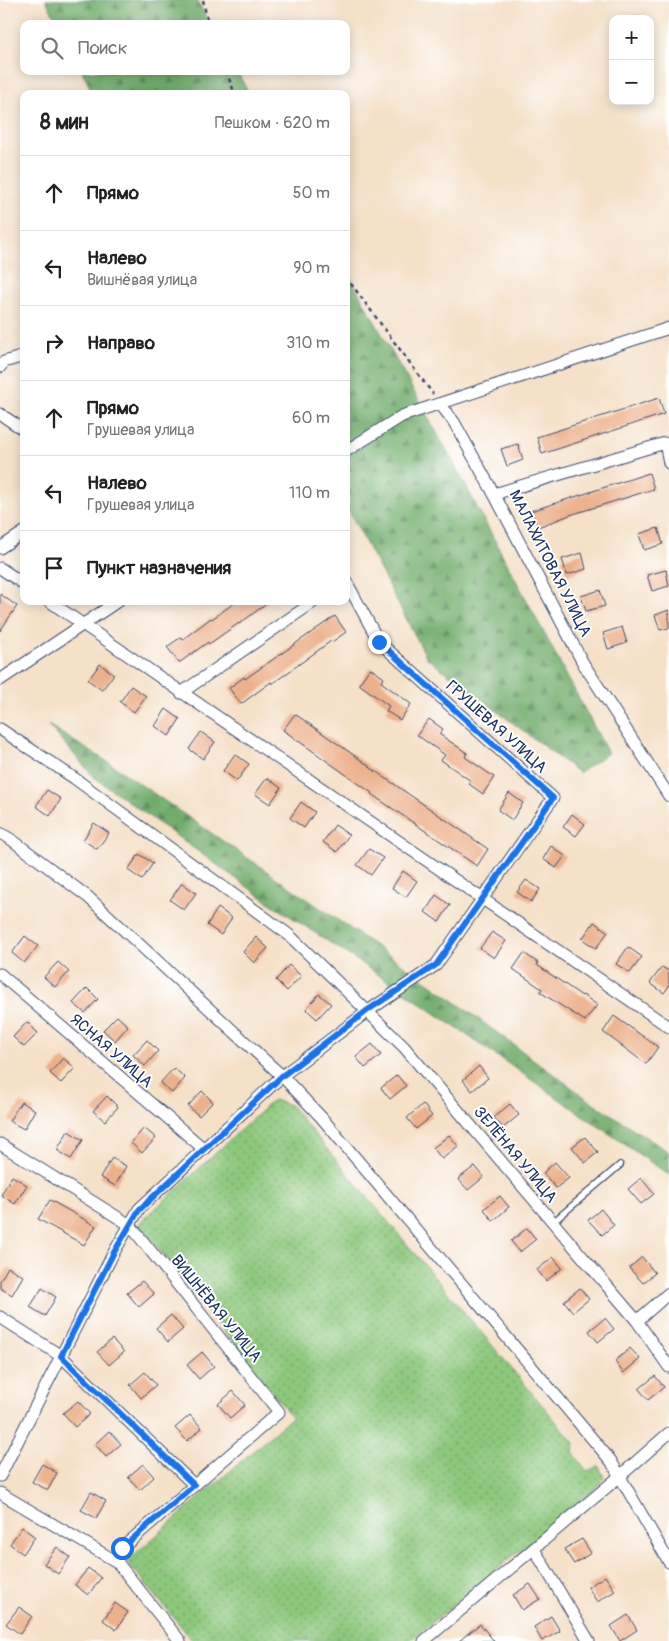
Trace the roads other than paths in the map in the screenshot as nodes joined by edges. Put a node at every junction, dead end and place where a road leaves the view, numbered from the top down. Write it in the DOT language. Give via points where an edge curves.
graph roads {
  1 [pos="669,328"];
  2 [pos="20,357"];
  3 [pos="0,368"];
  4 [pos="441,404"];
  5 [pos="0,414"];
  6 [pos="20,427"];
  7 [pos="667,442"];
  8 [pos="350,448"];
  9 [pos="669,463"];
  10 [pos="494,494"];
  11 [pos="20,535"];
  12 [pos="0,548"];
  13 [pos="0,568"];
  14 [pos="20,581"];
  15 [pos="350,588"];
  16 [pos="54,605"];
  17 [pos="112,605"];
  18 [pos="309,605"];
  19 [pos="83,625"];
  20 [pos="0,680"];
  21 [pos="181,693"];
  22 [pos="0,729"];
  23 [pos="669,796"];
  24 [pos="0,833"];
  25 [pos="483,900"];
  26 [pos="0,974"];
  27 [pos="368,1010"];
  28 [pos="669,1027"];
  29 [pos="282,1076"];
  30 [pos="0,1144"];
  31 [pos="204,1149"];
  32 [pos="620,1165"];
  33 [pos="552,1223"];
  34 [pos="130,1225"];
  35 [pos="669,1293"];
  36 [pos="0,1317"];
  37 [pos="636,1321"];
  38 [pos="61,1356"];
  39 [pos="669,1367"];
  40 [pos="669,1432"];
  41 [pos="0,1476"];
  42 [pos="620,1476"];
  43 [pos="194,1485"];
  44 [pos="0,1493"];
  45 [pos="534,1549"];
  46 [pos="117,1562"];
  47 [pos="669,1562"];
  48 [pos="180,1641"];
  49 [pos="424,1641"];
  50 [pos="589,1641"];
  1 -- 4 [label="street"];
  2 -- 3 [label="street" via="4,362"];
  4 -- 8 [label="street" via="402,416"];
  4 -- 10 [label="street"];
  5 -- 6 [label="street"];
  7 -- 9 [label="street, МАЛАХИТОВАЯ УЛИЦА"];
  7 -- 10 [label="street, МАЛАХИТОВАЯ УЛИЦА"];
  10 -- 23 [label="street, МАЛАХИТОВАЯ УЛИЦА" via="583,663"];
  11 -- 12 [label="street"];
  13 -- 14 [label="street"];
  15 -- 25 [label="street, ГРУШЕВАЯ УЛИЦА" via="379,642 553,798"];
  16 -- 19 [label="street"];
  17 -- 19 [label="street"];
  18 -- 21 [label="street"];
  19 -- 20 [label="street"];
  19 -- 21 [label="street"];
  21 -- 25 [label="street"];
  22 -- 27 [label="street, ЗЕЛЁНАЯ УЛИЦА" via="74,778 289,935"];
  24 -- 29 [label="street" via="88,897"];
  25 -- 27 [label="street" via="436,965"];
  25 -- 28 [label="street"];
  26 -- 31 [label="street, ЯСНАЯ УЛИЦА"];
  27 -- 29 [label="street"];
  27 -- 33 [label="street, ЗЕЛЁНАЯ УЛИЦА" via="404,1047"];
  29 -- 31 [label="street"];
  29 -- 42 [label="street" via="373,1178"];
  30 -- 34 [label="street"];
  31 -- 34 [label="street" via="139,1210"];
  32 -- 33 [label="lane"];
  33 -- 37 [label="street, ЗЕЛЁНАЯ УЛИЦА"];
  34 -- 38 [label="street"];
  34 -- 43 [label="street, ВИШНЁВАЯ УЛИЦА" via="279,1412"];
  35 -- 37 [label="street"];
  36 -- 38 [label="street"];
  37 -- 39 [label="street, ЗЕЛЁНАЯ УЛИЦА"];
  38 -- 41 [label="street"];
  38 -- 43 [label="street"];
  40 -- 42 [label="street"];
  42 -- 45 [label="street"];
  42 -- 47 [label="street"];
  43 -- 46 [label="street" via="122,1548"];
  44 -- 46 [label="street"];
  45 -- 49 [label="street"];
  45 -- 50 [label="street"];
  46 -- 48 [label="street"];
}
